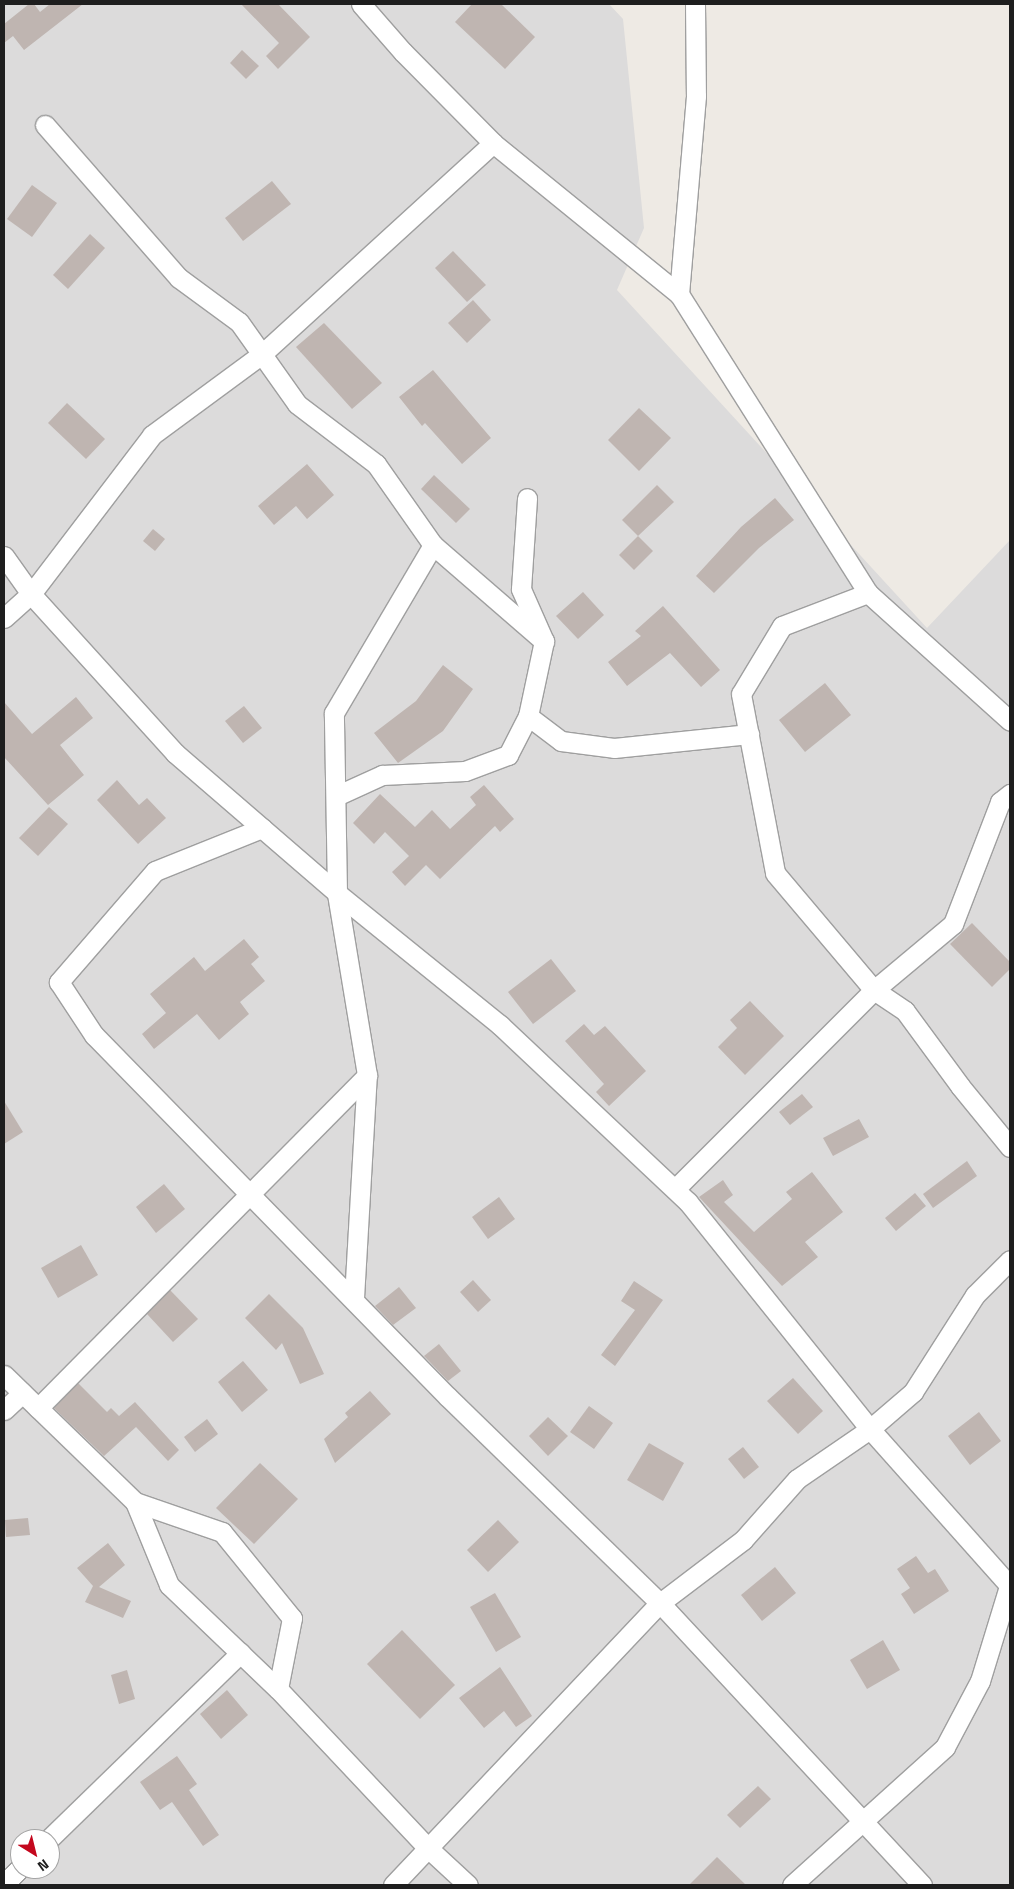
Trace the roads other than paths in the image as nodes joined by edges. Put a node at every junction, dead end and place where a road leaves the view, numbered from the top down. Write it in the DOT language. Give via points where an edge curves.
graph roads {
  1 [pos="361,4"];
  2 [pos="686,4"];
  3 [pos="696,12"];
  4 [pos="45,125"];
  5 [pos="493,143"];
  6 [pos="679,294"];
  7 [pos="262,354"];
  8 [pos="527,498"];
  9 [pos="433,544"];
  10 [pos="4,556"];
  11 [pos="868,593"];
  12 [pos="31,594"];
  13 [pos="4,618"];
  14 [pos="544,641"];
  15 [pos="528,716"];
  16 [pos="1010,721"];
  17 [pos="749,734"];
  18 [pos="1010,794"];
  19 [pos="336,796"];
  20 [pos="262,828"];
  21 [pos="338,893"];
  22 [pos="874,990"];
  23 [pos="367,1075"];
  24 [pos="1010,1146"];
  25 [pos="674,1189"];
  26 [pos="249,1192"];
  27 [pos="1010,1260"];
  28 [pos="354,1298"];
  29 [pos="4,1375"];
  30 [pos="22,1393"];
  31 [pos="38,1408"];
  32 [pos="4,1410"];
  33 [pos="870,1429"];
  34 [pos="135,1502"];
  35 [pos="1009,1584"];
  36 [pos="660,1603"];
  37 [pos="240,1652"];
  38 [pos="278,1689"];
  39 [pos="863,1822"];
  40 [pos="59,1829"];
  41 [pos="429,1849"];
  42 [pos="393,1885"];
  43 [pos="468,1885"];
  44 [pos="792,1885"];
  45 [pos="922,1885"];
  1 -- 5 [label="street" via="403,52"];
  2 -- 3 [label="street"];
  3 -- 6 [label="street" via="696,96"];
  4 -- 7 [label="street" via="179,278 239,322"];
  5 -- 6 [label="street"];
  5 -- 7 [label="street"];
  6 -- 11 [label="street"];
  7 -- 9 [label="street" via="298,404 376,464"];
  7 -- 12 [label="street" via="152,435"];
  8 -- 14 [label="street" via="521,588"];
  9 -- 14 [label="street"];
  9 -- 19 [label="street" via="334,713"];
  10 -- 12 [label="street"];
  11 -- 16 [label="street"];
  11 -- 17 [label="street" via="782,626 741,694"];
  12 -- 13 [label="street"];
  12 -- 20 [label="street" via="175,753"];
  14 -- 15 [label="street"];
  15 -- 17 [label="street" via="561,741 614,748"];
  15 -- 19 [label="street" via="508,755 465,771 382,775"];
  17 -- 22 [label="street" via="775,873"];
  18 -- 22 [label="street" via="1000,802 953,924"];
  19 -- 21 [label="street"];
  20 -- 21 [label="street"];
  20 -- 26 [label="street" via="155,870 59,982 94,1034"];
  21 -- 23 [label="street"];
  21 -- 25 [label="street" via="500,1025"];
  22 -- 24 [label="street" via="905,1011 960,1086"];
  22 -- 25 [label="street"];
  23 -- 26 [label="street"];
  23 -- 28 [label="street"];
  25 -- 33 [label="street"];
  26 -- 28 [label="street"];
  26 -- 31 [label="street"];
  27 -- 33 [label="street" via="975,1295 912,1392"];
  28 -- 36 [label="street" via="448,1397"];
  29 -- 30 [label="street"];
  30 -- 31 [label="street"];
  30 -- 32 [label="street"];
  31 -- 34 [label="street"];
  33 -- 35 [label="street"];
  33 -- 36 [label="street" via="797,1479 744,1540"];
  34 -- 37 [label="street" via="170,1585"];
  34 -- 38 [label="street" via="222,1532 292,1618"];
  35 -- 39 [label="street" via="980,1681 945,1747"];
  36 -- 39 [label="street"];
  36 -- 41 [label="street"];
  37 -- 38 [label="street"];
  37 -- 40 [label="street"];
  38 -- 41 [label="street"];
  39 -- 44 [label="street"];
  39 -- 45 [label="street"];
  41 -- 42 [label="street"];
  41 -- 43 [label="street"];
}
